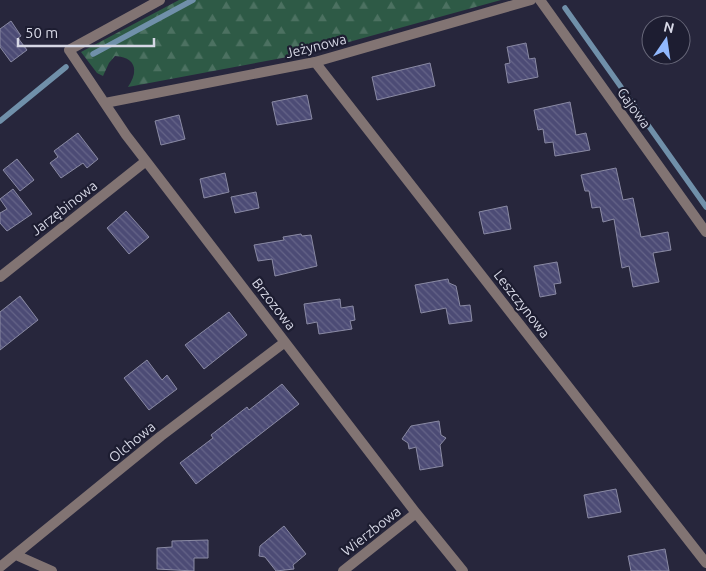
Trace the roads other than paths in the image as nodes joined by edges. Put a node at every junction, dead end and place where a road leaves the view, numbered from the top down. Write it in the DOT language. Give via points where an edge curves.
graph roads {
  1 [pos="160,0"];
  2 [pos="531,0"];
  3 [pos="540,0"];
  4 [pos="315,62"];
  5 [pos="105,103"];
  6 [pos="146,161"];
  7 [pos="706,232"];
  8 [pos="0,277"];
  9 [pos="285,342"];
  10 [pos="416,513"];
  11 [pos="16,555"];
  12 [pos="706,563"];
  13 [pos="0,567"];
  14 [pos="52,571"];
  15 [pos="343,571"];
  16 [pos="464,571"];
  1 -- 5 [label="street, Brzozowa" via="69,50"];
  2 -- 4 [label="street, Jeżynowa"];
  3 -- 7 [label="street, Gajowa"];
  4 -- 5 [label="street, Jeżynowa"];
  4 -- 12 [label="street, Leszczynowa"];
  5 -- 6 [label="street, Brzozowa"];
  6 -- 8 [label="street, Jarzębinowa"];
  6 -- 9 [label="street, Brzozowa"];
  9 -- 10 [label="street, Brzozowa"];
  9 -- 11 [label="street, Olchowa" via="161,436"];
  10 -- 15 [label="street, Wierzbowa"];
  10 -- 16 [label="street, Brzozowa"];
  11 -- 13 [label="street, Olchowa"];
  11 -- 14 [label="street"];
}
